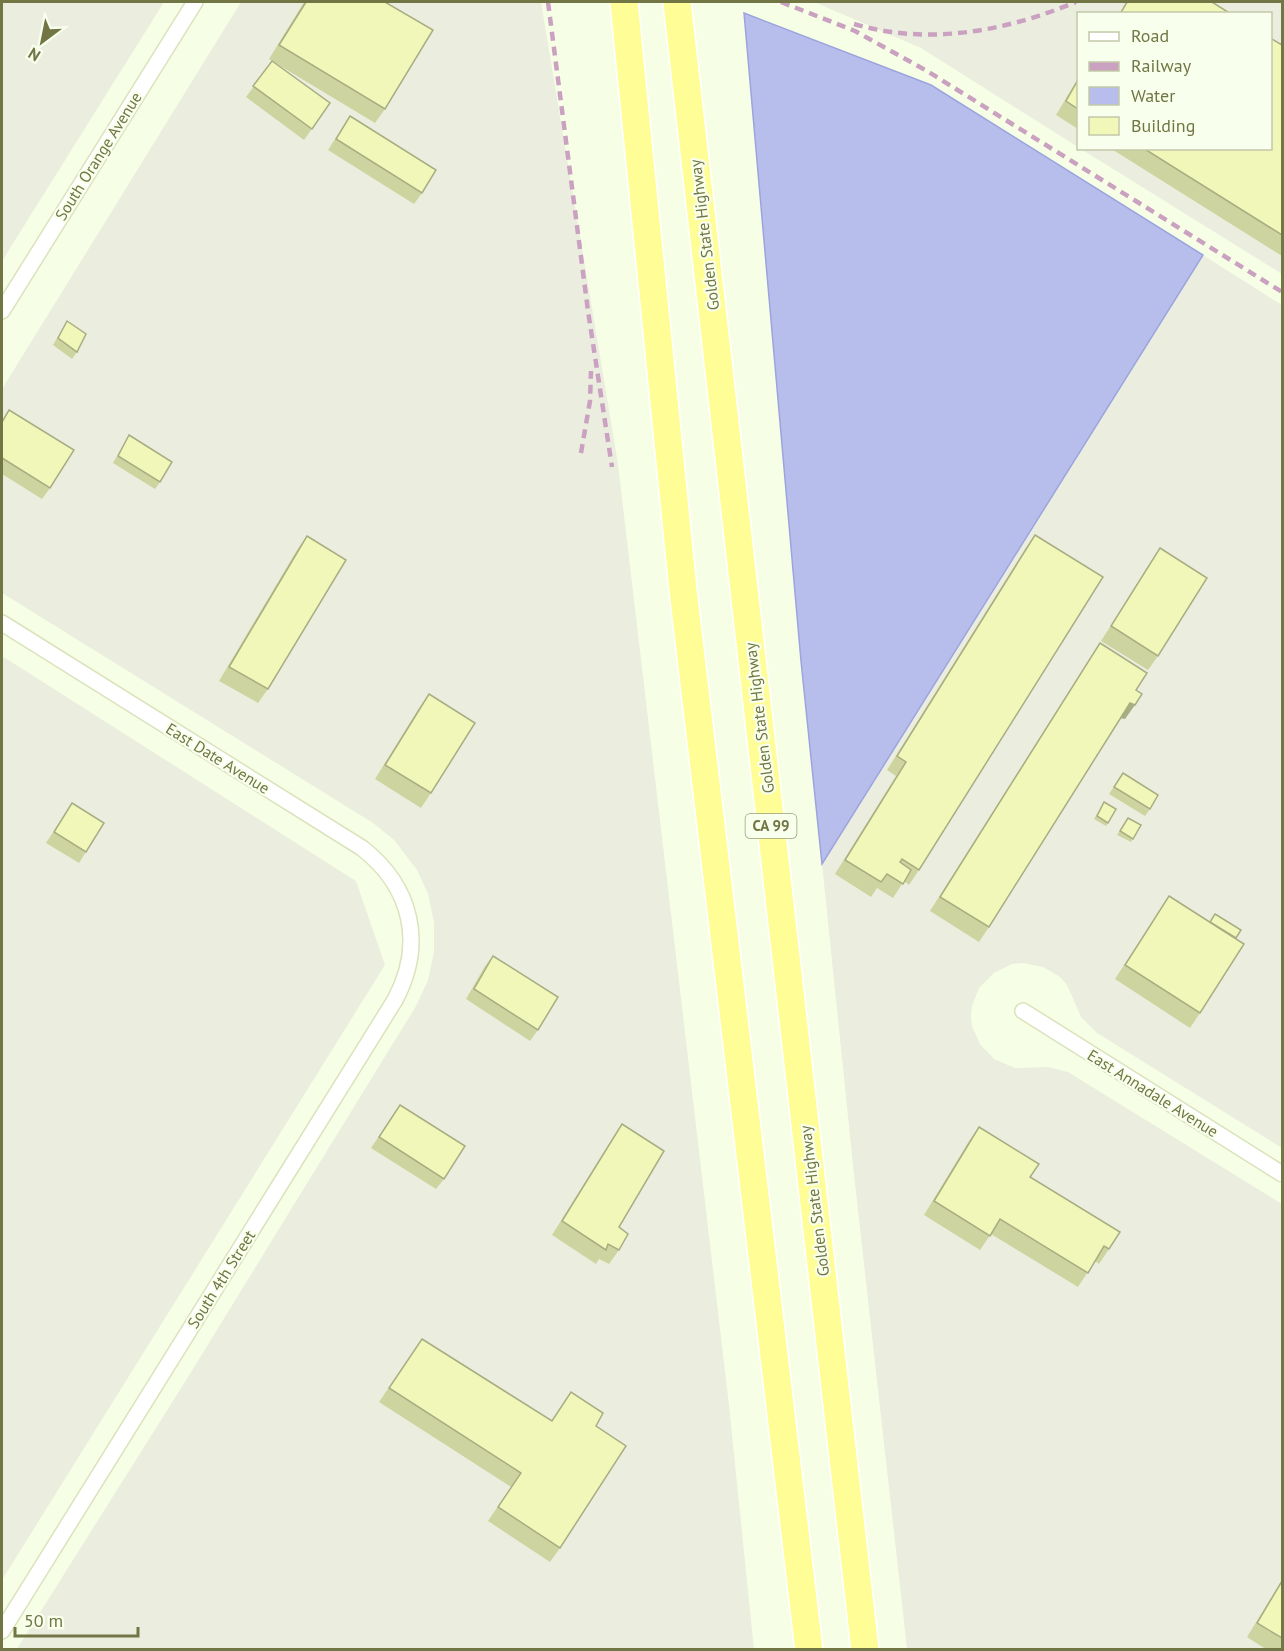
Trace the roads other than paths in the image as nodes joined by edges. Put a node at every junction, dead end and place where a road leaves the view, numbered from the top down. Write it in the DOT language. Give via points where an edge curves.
graph roads {
  1 [pos="195,2"];
  2 [pos="624,2"];
  3 [pos="677,2"];
  4 [pos="2,311"];
  5 [pos="2,623"];
  6 [pos="410,916"];
  7 [pos="1023,1011"];
  8 [pos="1282,1174"];
  9 [pos="2,1631"];
  10 [pos="809,1650"];
  11 [pos="865,1650"];
  1 -- 4 [label="street, South Orange Avenue"];
  2 -- 10 [label="highway" via="683,590"];
  3 -- 11 [label="highway, Golden State Highway / CA 99"];
  5 -- 6 [label="street, East Date Avenue" via="362,849 385,869"];
  6 -- 9 [label="street, South 4th Street" via="408,970 395,1000"];
  7 -- 8 [label="street, East Annadale Avenue"];
}
